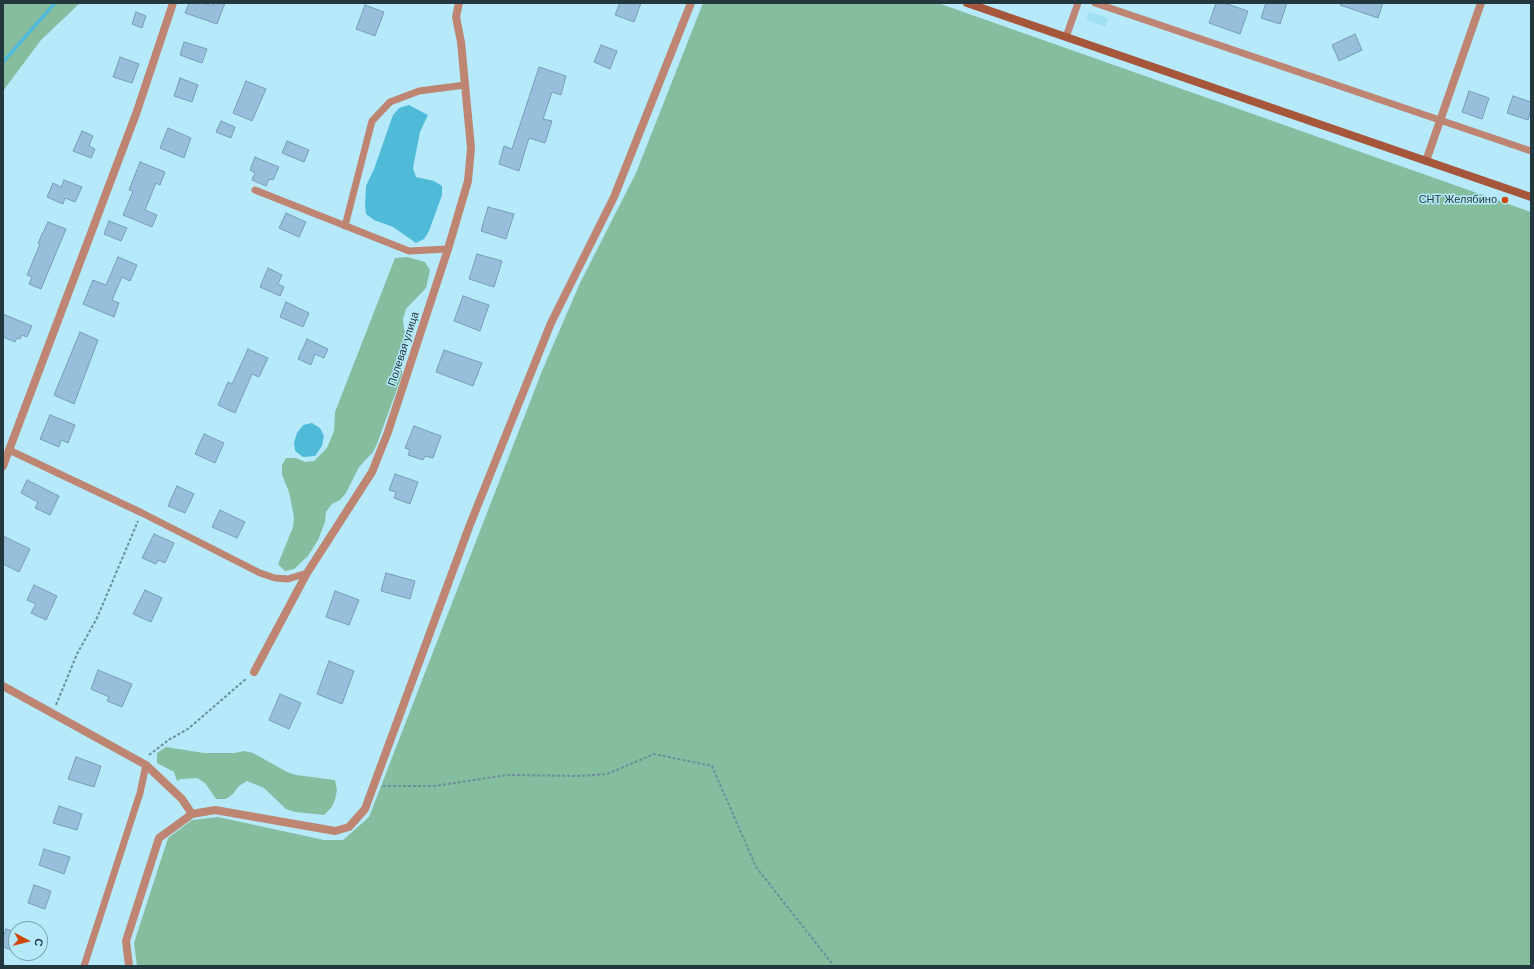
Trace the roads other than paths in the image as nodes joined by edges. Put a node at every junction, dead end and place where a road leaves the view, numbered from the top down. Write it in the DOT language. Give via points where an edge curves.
graph roads {
  1 [pos="173,3"];
  2 [pos="459,3"];
  3 [pos="691,3"];
  4 [pos="967,3"];
  5 [pos="1078,3"];
  6 [pos="1095,3"];
  7 [pos="1480,3"];
  8 [pos="1066,37"];
  9 [pos="465,85"];
  10 [pos="1440,120"];
  11 [pos="1531,151"];
  12 [pos="1426,161"];
  13 [pos="255,190"];
  14 [pos="1531,197"];
  15 [pos="346,226"];
  16 [pos="448,249"];
  17 [pos="9,450"];
  18 [pos="3,466"];
  19 [pos="307,573"];
  20 [pos="254,672"];
  21 [pos="3,686"];
  22 [pos="146,765"];
  23 [pos="192,814"];
  24 [pos="84,966"];
  25 [pos="129,966"];
  1 -- 17 [label="street" via="136,114"];
  2 -- 9 [label="street, Полевая улица" via="456,18 462,42"];
  3 -- 23 [label="street" via="614,197 551,323 474,512 365,808 349,827 335,831 215,810"];
  4 -- 8 [label="street"];
  5 -- 8 [label="lane"];
  6 -- 10 [label="lane"];
  7 -- 10 [label="street"];
  8 -- 12 [label="street"];
  9 -- 15 [label="lane" via="419,91 390,102 372,121"];
  9 -- 16 [label="street, Полевая улица" via="471,148 469,174"];
  10 -- 11 [label="lane"];
  10 -- 12 [label="street"];
  12 -- 14 [label="street"];
  13 -- 15 [label="lane"];
  15 -- 16 [label="lane" via="409,252"];
  16 -- 19 [label="street, Полевая улица" via="388,432 372,472"];
  17 -- 18 [label="street"];
  17 -- 19 [label="lane" via="260,573 288,579"];
  19 -- 20 [label="street, Полевая улица"];
  21 -- 22 [label="street"];
  22 -- 23 [label="street" via="182,799"];
  22 -- 24 [label="lane" via="140,793"];
  23 -- 25 [label="street" via="159,838 126,941"];
}
